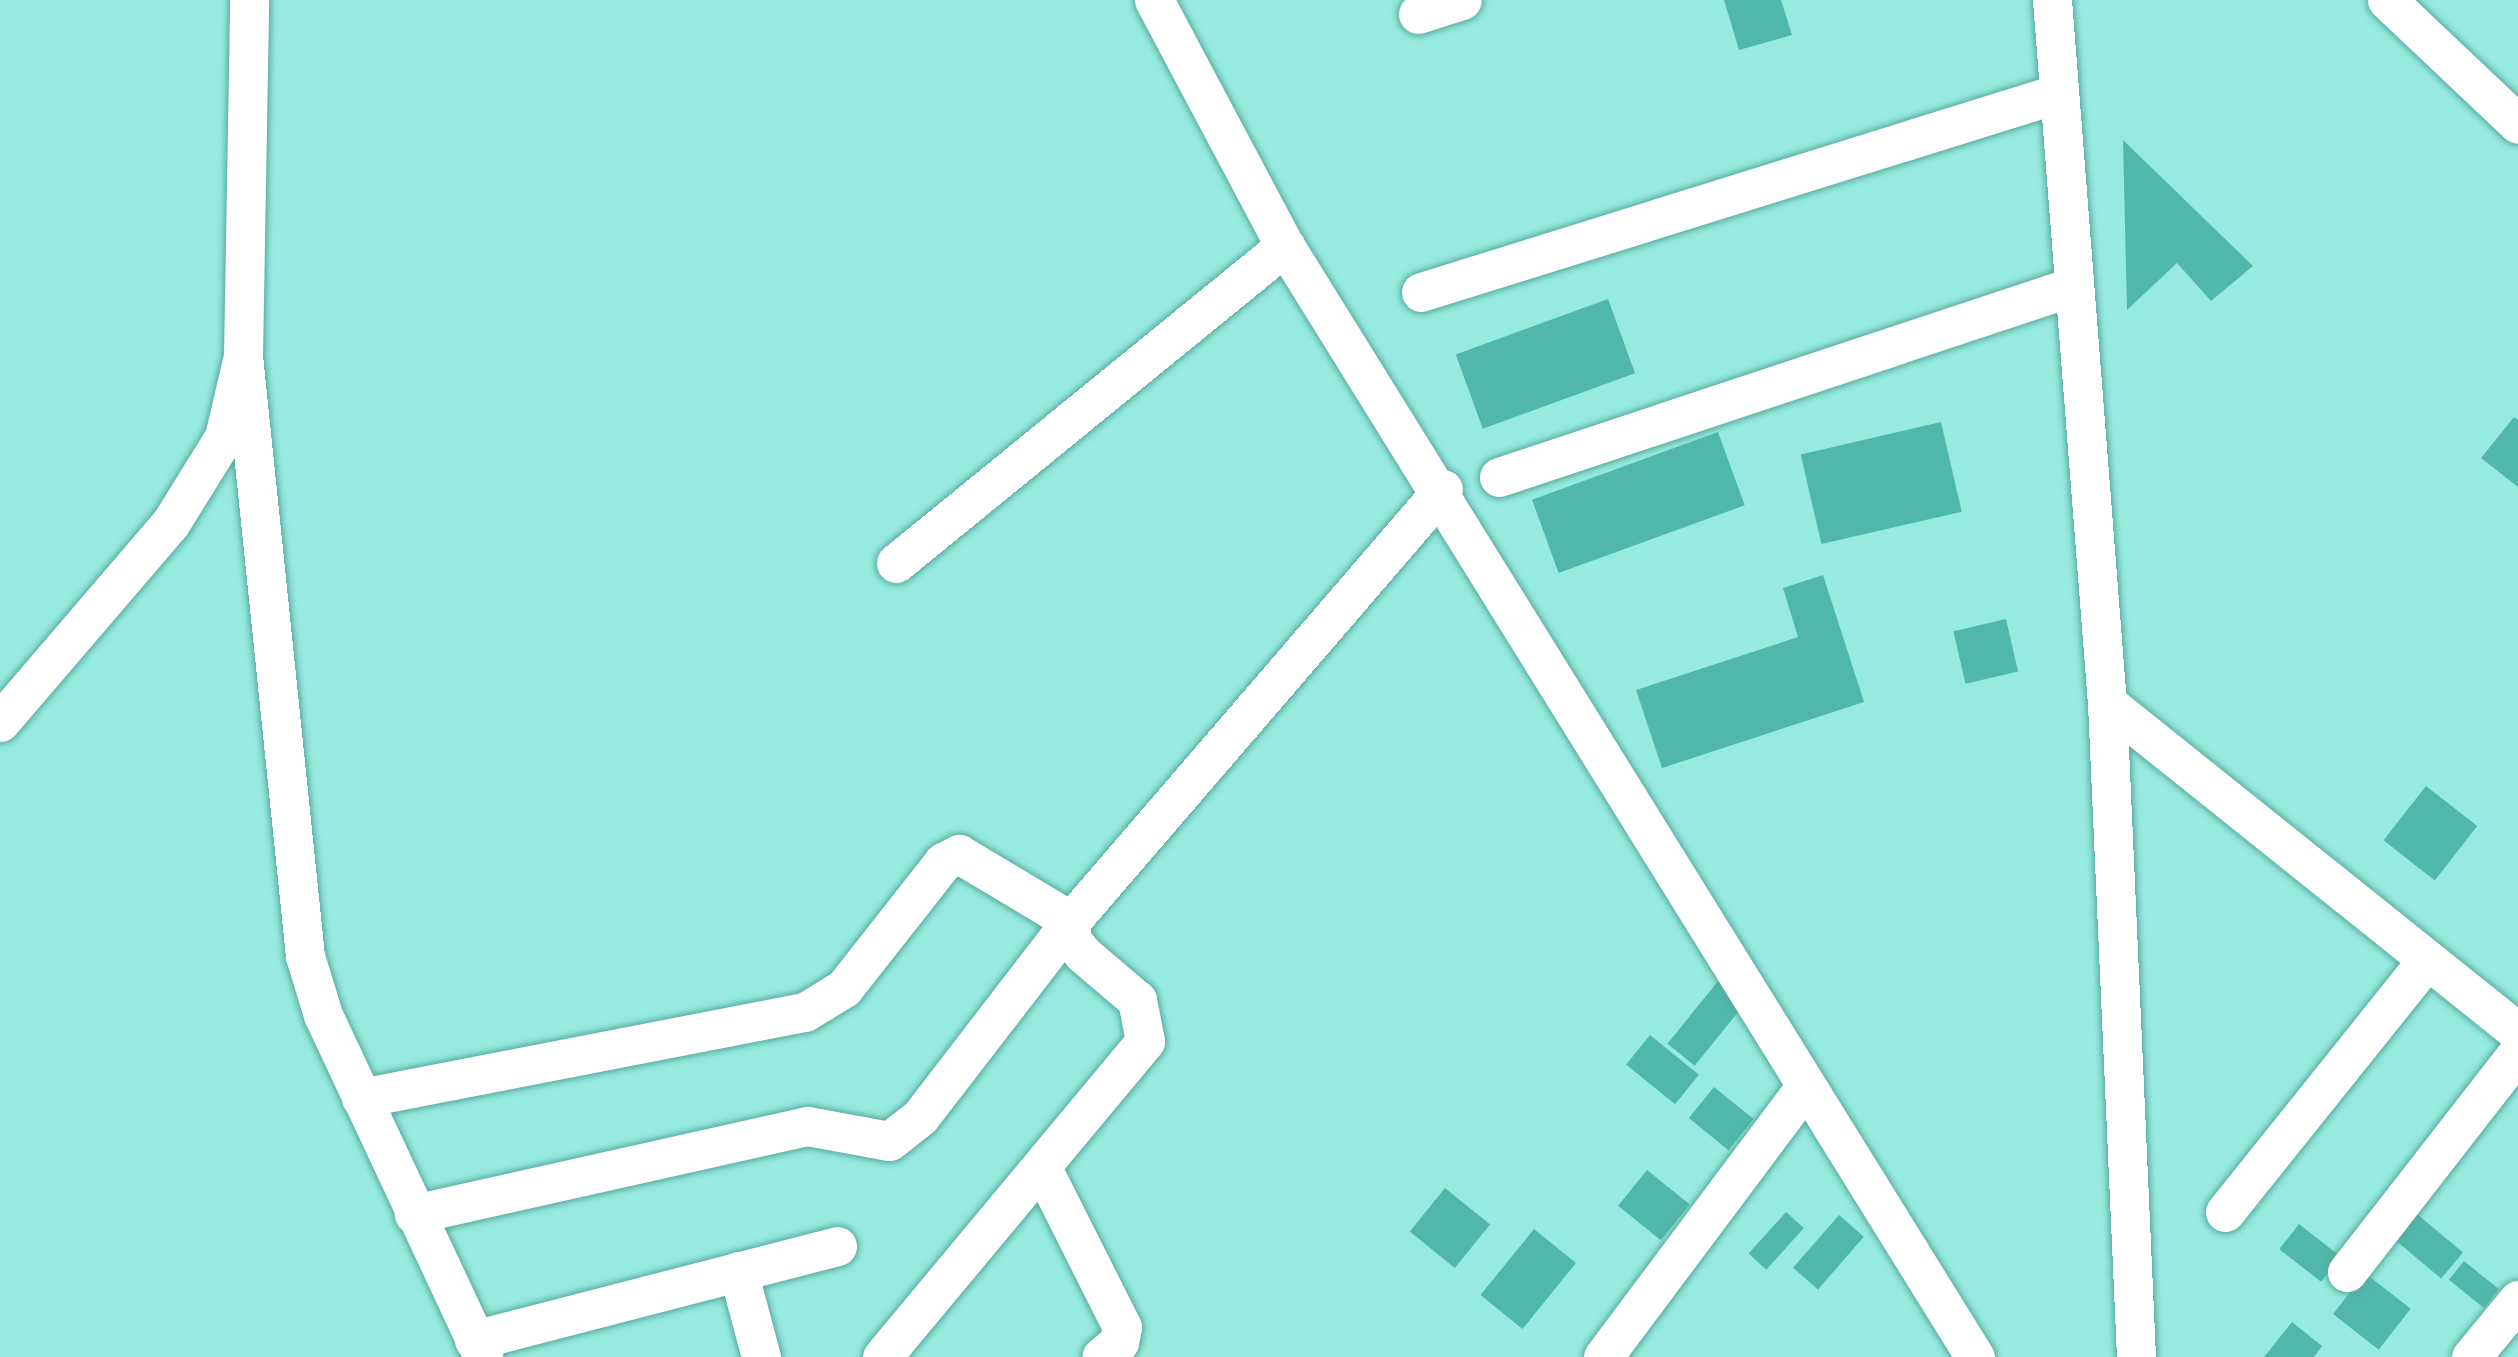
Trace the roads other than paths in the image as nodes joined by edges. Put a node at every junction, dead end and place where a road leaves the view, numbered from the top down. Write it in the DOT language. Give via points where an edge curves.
graph roads {
  1 [pos="249,0"];
  2 [pos="1154,0"];
  3 [pos="1462,0"];
  4 [pos="2052,0"];
  5 [pos="2387,0"];
  6 [pos="1418,14"];
  7 [pos="2059,93"];
  8 [pos="2518,124"];
  9 [pos="1285,246"];
  10 [pos="2074,286"];
  11 [pos="1421,292"];
  12 [pos="243,356"];
  13 [pos="1499,477"];
  14 [pos="1443,489"];
  15 [pos="896,563"];
  16 [pos="2108,704"];
  17 [pos="0,722"];
  18 [pos="1071,921"];
  19 [pos="2425,962"];
  20 [pos="2518,1032"];
  21 [pos="2518,1052"];
  22 [pos="1806,1086"];
  23 [pos="361,1098"];
  24 [pos="1043,1170"];
  25 [pos="2225,1212"];
  26 [pos="414,1214"];
  27 [pos="837,1246"];
  28 [pos="738,1271"];
  29 [pos="2347,1272"];
  30 [pos="2518,1300"];
  31 [pos="479,1348"];
  32 [pos="761,1357"];
  33 [pos="882,1357"];
  34 [pos="1101,1357"];
  35 [pos="1603,1357"];
  36 [pos="1975,1357"];
  37 [pos="2136,1357"];
  38 [pos="2471,1357"];
  1 -- 12 [label="street"];
  2 -- 9 [label="street"];
  3 -- 6 [label="street"];
  4 -- 7 [label="street"];
  5 -- 8 [label="street"];
  7 -- 10 [label="street"];
  7 -- 11 [label="street"];
  9 -- 14 [label="street"];
  9 -- 15 [label="street"];
  10 -- 13 [label="street"];
  10 -- 16 [label="street"];
  12 -- 17 [label="street" via="224,436 205,476"];
  12 -- 23 [label="street" via="295,890 323,1015"];
  14 -- 18 [label="street"];
  14 -- 22 [label="street"];
  16 -- 19 [label="street"];
  16 -- 37 [label="street"];
  18 -- 23 [label="street" via="959,854 943,862 844,988 805,1012"];
  18 -- 24 [label="street" via="1071,939 1083,954 1136,1000 1145,1041"];
  18 -- 26 [label="street" via="920,1117 890,1141 807,1126"];
  19 -- 20 [label="street"];
  19 -- 25 [label="street"];
  21 -- 29 [label="street"];
  22 -- 35 [label="street"];
  22 -- 36 [label="street"];
  23 -- 26 [label="street"];
  24 -- 33 [label="street"];
  24 -- 34 [label="street" via="1122,1327 1120,1342"];
  26 -- 31 [label="street"];
  27 -- 28 [label="street"];
  28 -- 31 [label="street"];
  28 -- 32 [label="street"];
  30 -- 38 [label="street"];
}
